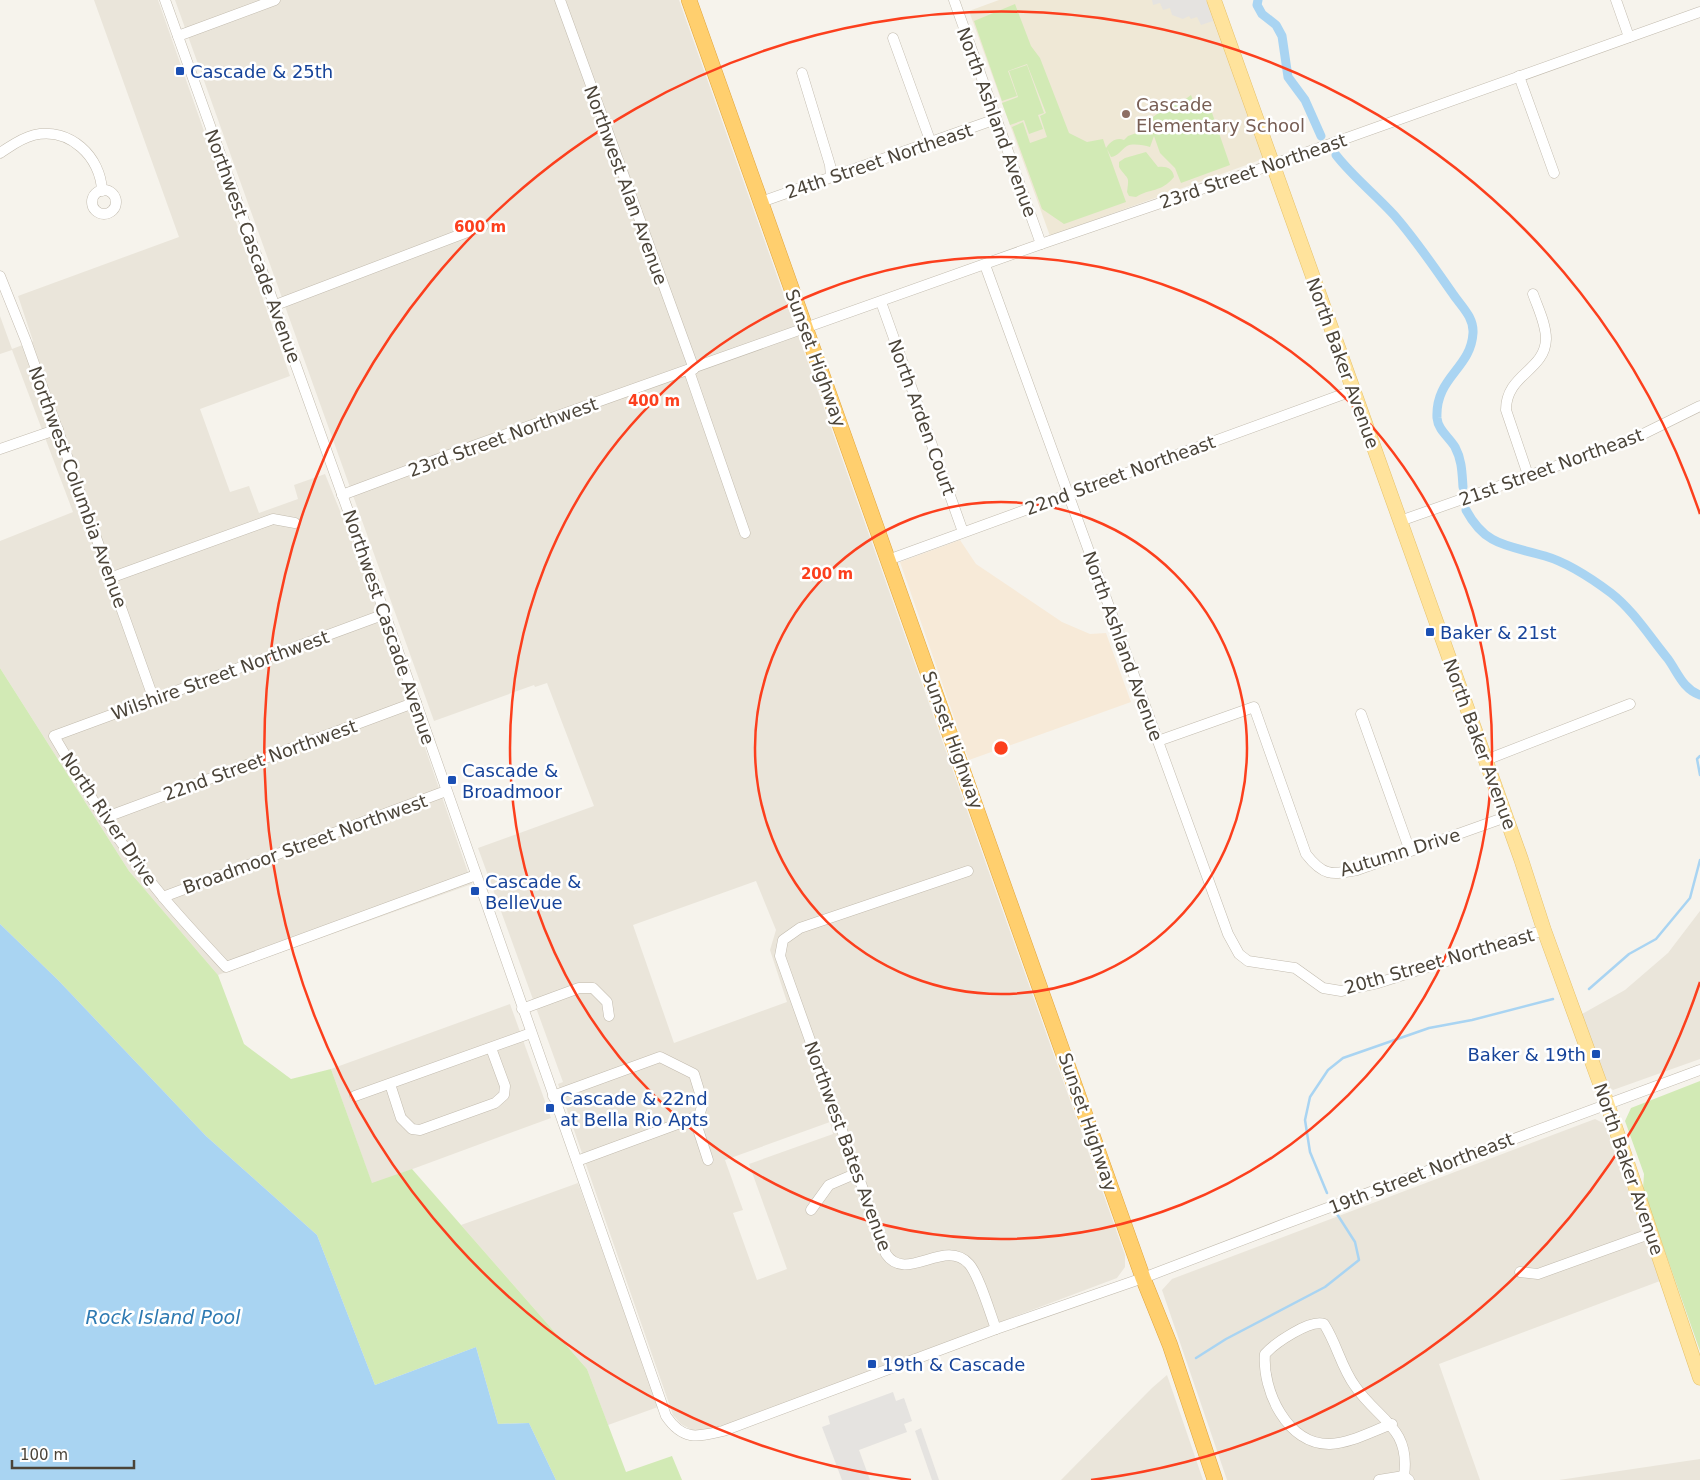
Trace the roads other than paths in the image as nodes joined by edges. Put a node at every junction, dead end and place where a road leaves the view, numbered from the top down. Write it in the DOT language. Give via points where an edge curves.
graph roads {
  1 [pos="165,0"];
  2 [pos="275,0"];
  3 [pos="560,0"];
  4 [pos="689,0"];
  5 [pos="954,0"];
  6 [pos="1214,0"];
  7 [pos="1616,0"];
  8 [pos="1700,12"];
  9 [pos="178,36"];
  10 [pos="1629,37"];
  11 [pos="893,38"];
  12 [pos="802,73"];
  13 [pos="1519,76"];
  14 [pos="996,119"];
  15 [pos="931,143"];
  16 [pos="0,153"];
  17 [pos="1274,164"];
  18 [pos="1554,173"];
  19 [pos="831,177"];
  20 [pos="102,190"];
  21 [pos="761,202"];
  22 [pos="483,226"];
  23 [pos="1041,244"];
  24 [pos="985,265"];
  25 [pos="0,276"];
  26 [pos="1533,294"];
  27 [pos="881,302"];
  28 [pos="11,305"];
  29 [pos="273,306"];
  30 [pos="0,308"];
  31 [pos="806,329"];
  32 [pos="691,370"];
  33 [pos="1352,391"];
  34 [pos="1700,406"];
  35 [pos="58,429"];
  36 [pos="0,449"];
  37 [pos="1528,475"];
  38 [pos="1068,494"];
  39 [pos="342,495"];
  40 [pos="1400,521"];
  41 [pos="295,523"];
  42 [pos="963,532"];
  43 [pos="745,533"];
  44 [pos="888,560"];
  45 [pos="110,578"];
  46 [pos="385,614"];
  47 [pos="154,700"];
  48 [pos="416,702"];
  49 [pos="1630,704"];
  50 [pos="1361,714"];
  51 [pos="54,736"];
  52 [pos="1158,740"];
  53 [pos="1486,760"];
  54 [pos="446,791"];
  55 [pos="104,818"];
  56 [pos="1506,818"];
  57 [pos="1410,851"];
  58 [pos="968,871"];
  59 [pos="476,875"];
  60 [pos="163,897"];
  61 [pos="1544,930"];
  62 [pos="1309,977"];
  63 [pos="522,1009"];
  64 [pos="609,1016"];
  65 [pos="531,1033"];
  66 [pos="491,1048"];
  67 [pos="1700,1070"];
  68 [pos="390,1084"];
  69 [pos="355,1096"];
  70 [pos="554,1096"];
  71 [pos="1607,1103"];
  72 [pos="694,1117"];
  73 [pos="708,1160"];
  74 [pos="577,1161"];
  75 [pos="857,1173"];
  76 [pos="811,1210"];
  77 [pos="1652,1233"];
  78 [pos="1520,1272"];
  79 [pos="1143,1278"];
  80 [pos="996,1329"];
  81 [pos="1700,1378"];
  82 [pos="1392,1424"];
  83 [pos="684,1434"];
  84 [pos="1406,1478"];
  85 [pos="1215,1480"];
  86 [pos="1379,1480"];
  1 -- 9 [label="street, Northwest Cascade Avenue"];
  2 -- 9 [label="street"];
  3 -- 32 [label="street, Northwest Alan Avenue"];
  4 -- 21 [label="highway, Sunset Highway"];
  5 -- 14 [label="street, North Ashland Avenue"];
  6 -- 17 [label="main road, North Baker Avenue"];
  7 -- 10 [label="street"];
  8 -- 10 [label="street, 23rd Street Northeast"];
  9 -- 29 [label="street, Northwest Cascade Avenue"];
  10 -- 13 [label="street, 23rd Street Northeast"];
  11 -- 15 [label="street"];
  12 -- 19 [label="street"];
  13 -- 17 [label="street, 23rd Street Northeast"];
  13 -- 18 [label="street"];
  14 -- 15 [label="street, 24th Street Northeast"];
  14 -- 23 [label="street, North Ashland Avenue"];
  15 -- 19 [label="street, 24th Street Northeast"];
  16 -- 20 [label="street" via="17,141 35,135 52,134 65,138 92,156 99,169"];
  17 -- 23 [label="street, 23rd Street Northeast"];
  17 -- 33 [label="main road, North Baker Avenue"];
  19 -- 21 [label="street, 24th Street Northeast"];
  21 -- 31 [label="highway, Sunset Highway"];
  22 -- 29 [label="street"];
  23 -- 24 [label="street, 23rd Street Northeast"];
  24 -- 27 [label="street, 23rd Street Northeast"];
  24 -- 38 [label="street, North Ashland Avenue"];
  25 -- 28 [label="street, Northwest Columbia Avenue"];
  26 -- 37 [label="street" via="1545,328 1544,349 1542,356 1513,384 1506,400 1506,410"];
  27 -- 31 [label="street, 23rd Street Northeast"];
  27 -- 42 [label="street, North Arden Court"];
  28 -- 30 [label="street"];
  28 -- 35 [label="street, Northwest Columbia Avenue"];
  29 -- 39 [label="street, Northwest Cascade Avenue"];
  31 -- 32 [label="street, 23rd Street Northwest"];
  31 -- 44 [label="highway, Sunset Highway"];
  32 -- 39 [label="street, 23rd Street Northwest"];
  32 -- 43 [label="street, Northwest Alan Avenue"];
  33 -- 38 [label="street, 22nd Street Northeast"];
  33 -- 40 [label="main road, North Baker Avenue"];
  34 -- 37 [label="street, 21st Street Northeast" via="1633,439"];
  35 -- 36 [label="street"];
  35 -- 45 [label="street, Northwest Columbia Avenue"];
  37 -- 40 [label="street, 21st Street Northeast"];
  38 -- 42 [label="street, 22nd Street Northeast"];
  38 -- 52 [label="street, North Ashland Avenue"];
  39 -- 46 [label="street, Northwest Cascade Avenue"];
  40 -- 53 [label="main road, North Baker Avenue"];
  41 -- 45 [label="street" via="273,519"];
  42 -- 44 [label="street, 22nd Street Northeast"];
  44 -- 79 [label="highway, Sunset Highway"];
  45 -- 47 [label="street, Northwest Columbia Avenue"];
  46 -- 47 [label="street, Wilshire Street Northwest"];
  46 -- 48 [label="street, Northwest Cascade Avenue"];
  47 -- 51 [label="street, Wilshire Street Northwest"];
  48 -- 54 [label="street, Northwest Cascade Avenue"];
  48 -- 55 [label="street, 22nd Street Northwest"];
  49 -- 53 [label="street"];
  50 -- 57 [label="street"];
  51 -- 55 [label="street, North River Drive"];
  52 -- 57 [label="street, Autumn Drive" via="1254,707 1306,854 1317,868 1334,874 1357,870"];
  52 -- 62 [label="street, North Ashland Avenue" via="1233,946 1248,961 1295,968"];
  53 -- 56 [label="main road, North Baker Avenue"];
  54 -- 59 [label="street, Northwest Cascade Avenue"];
  54 -- 60 [label="street, Broadmoor Street Northwest"];
  55 -- 60 [label="street, North River Drive"];
  56 -- 57 [label="street, Autumn Drive"];
  56 -- 61 [label="main road, North Baker Avenue"];
  58 -- 75 [label="street, Northwest Bates Avenue" via="794,932 781,945 780,956 785,973"];
  59 -- 60 [label="street, North River Drive" via="226,967"];
  59 -- 63 [label="street, Northwest Cascade Avenue"];
  61 -- 62 [label="street, 20th Street Northeast" via="1354,989 1331,991"];
  61 -- 71 [label="main road, North Baker Avenue"];
  63 -- 64 [label="street" via="579,988 593,988 607,1002"];
  63 -- 65 [label="street, Northwest Cascade Avenue"];
  65 -- 66 [label="street"];
  65 -- 70 [label="street, Northwest Cascade Avenue"];
  66 -- 68 [label="street"];
  66 -- 68 [label="street" via="505,1086 504,1095 495,1103 420,1130 412,1129 401,1118"];
  67 -- 71 [label="street, 19th Street Northeast"];
  68 -- 69 [label="street"];
  70 -- 72 [label="street" via="660,1057 694,1074 703,1103 699,1116"];
  70 -- 74 [label="street, Northwest Cascade Avenue"];
  71 -- 77 [label="main road, North Baker Avenue"];
  71 -- 79 [label="street, 19th Street Northeast"];
  72 -- 73 [label="street"];
  72 -- 74 [label="street"];
  74 -- 83 [label="street, Northwest Cascade Avenue" via="666,1416"];
  75 -- 76 [label="street" via="829,1185"];
  75 -- 80 [label="street, Northwest Bates Avenue" via="889,1258 902,1265 947,1255 964,1260 970,1265"];
  77 -- 78 [label="street" via="1538,1274"];
  77 -- 81 [label="main road, North Baker Avenue"];
  79 -- 80 [label="street, 19th Street Northeast"];
  79 -- 85 [label="highway, Sunset Highway" via="1170,1345"];
  80 -- 83 [label="street, 19th Street Northeast" via="724,1431 701,1436"];
  82 -- 82 [label="street" via="1354,1386 1324,1324 1318,1322 1303,1326 1265,1354 1273,1400 1289,1425 1304,1437 1323,1444 1337,1443"];
  82 -- 84 [label="street" via="1404,1457"];
  84 -- 86 [label="street"];
}
